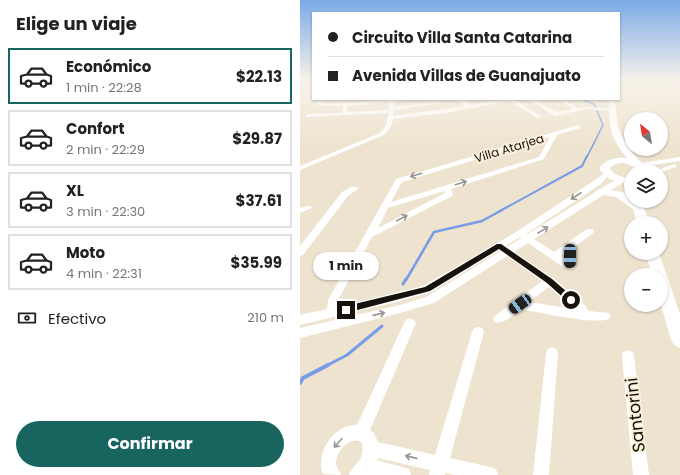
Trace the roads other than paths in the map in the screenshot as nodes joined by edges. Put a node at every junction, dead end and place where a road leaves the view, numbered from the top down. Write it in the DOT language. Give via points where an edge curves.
graph roads {
  1 [pos="318,102"];
  2 [pos="367,102"];
  3 [pos="392,102"];
  4 [pos="432,102"];
  5 [pos="439,102"];
  6 [pos="464,102"];
  7 [pos="492,102"];
  8 [pos="516,102"];
  9 [pos="535,102"];
  10 [pos="565,102"];
  11 [pos="612,102"];
  12 [pos="346,104"];
  13 [pos="469,107"];
  14 [pos="403,108"];
  15 [pos="392,110"];
  16 [pos="577,110"];
  17 [pos="613,110"];
  18 [pos="445,111"];
  19 [pos="344,114"];
  20 [pos="308,116"];
  21 [pos="411,116"];
  22 [pos="539,117"];
  23 [pos="390,118"];
  24 [pos="578,127"];
  25 [pos="555,134"];
  26 [pos="620,144"];
  27 [pos="680,159"];
  28 [pos="616,161"];
  29 [pos="629,164"];
  30 [pos="639,164"];
  31 [pos="656,164"];
  32 [pos="680,164"];
  33 [pos="300,168"];
  34 [pos="668,168"];
  35 [pos="607,173"];
  36 [pos="624,180"];
  37 [pos="624,180"];
  38 [pos="447,187"];
  39 [pos="354,189"];
  40 [pos="601,192"];
  41 [pos="624,196"];
  42 [pos="412,199"];
  43 [pos="425,206"];
  44 [pos="384,207"];
  45 [pos="590,231"];
  46 [pos="368,236"];
  47 [pos="524,236"];
  48 [pos="571,245"];
  49 [pos="503,249"];
  50 [pos="300,253"];
  51 [pos="554,256"];
  52 [pos="549,281"];
  53 [pos="668,302"];
  54 [pos="520,304"];
  55 [pos="332,313"];
  56 [pos="584,315"];
  57 [pos="605,316"];
  58 [pos="499,319"];
  59 [pos="300,320"];
  60 [pos="410,324"];
  61 [pos="478,332"];
  62 [pos="300,333"];
  63 [pos="680,340"];
  64 [pos="552,353"];
  65 [pos="628,356"];
  66 [pos="361,433"];
  67 [pos="372,449"];
  68 [pos="438,469"];
  69 [pos="362,470"];
  70 [pos="333,475"];
  71 [pos="403,475"];
  72 [pos="490,475"];
  73 [pos="541,475"];
  74 [pos="642,475"];
  1 -- 12 [label="street"];
  2 -- 12 [label="street"];
  3 -- 15 [label="street"];
  4 -- 14 [label="street"];
  5 -- 18 [label="street"];
  6 -- 13 [label="street"];
  7 -- 13 [label="street"];
  8 -- 22 [label="street"];
  9 -- 16 [label="street" via="555,114"];
  10 -- 16 [label="street"];
  11 -- 17 [label="street"];
  12 -- 19 [label="street"];
  13 -- 18 [label="street"];
  14 -- 15 [label="street"];
  14 -- 21 [label="street"];
  15 -- 19 [label="street"];
  15 -- 23 [label="street"];
  16 -- 17 [label="street"];
  17 -- 26 [label="street" via="613,124"];
  18 -- 21 [label="street"];
  19 -- 20 [label="street"];
  21 -- 23 [label="street"];
  23 -- 33 [label="street" via="387,130 382,134"];
  24 -- 25 [label="street"];
  38 -- 25 [label="street, Villa Atarjea, one-way" via="542,158"];
  25 -- 44 [label="street, Villa Atarjea, one-way" via="399,181"];
  26 -- 28 [label="street"];
  26 -- 30 [label="street"];
  27 -- 31 [label="street"];
  28 -- 29 [label="street"];
  28 -- 35 [label="street" via="607,164"];
  32 -- 34 [label="street"];
  35 -- 36 [label="street"];
  35 -- 47 [label="street, one-way"];
  37 -- 40 [label="street"];
  38 -- 42 [label="street, Villa Atarjea"];
  38 -- 43 [label="street" via="449,194"];
  39 -- 50 [label="street" via="345,194"];
  40 -- 41 [label="street"];
  47 -- 40 [label="street, one-way"];
  42 -- 43 [label="street"];
  42 -- 44 [label="street, Villa Atarjea"];
  46 -- 43 [label="street, one-way"];
  44 -- 46 [label="street, Villa Atarjea"];
  45 -- 48 [label="street"];
  46 -- 55 [label="street, Villa Atarjea" via="333,300"];
  47 -- 49 [label="street"];
  47 -- 51 [label="street"];
  48 -- 51 [label="street"];
  48 -- 51 [label="street" via="570,267"];
  49 -- 52 [label="street"];
  49 -- 55 [label="street" via="427,289"];
  62 -- 49 [label="street, one-way" via="430,300"];
  52 -- 54 [label="street"];
  52 -- 56 [label="street" via="582,309"];
  53 -- 63 [label="street"];
  54 -- 56 [label="street"];
  54 -- 58 [label="street"];
  55 -- 59 [label="street"];
  56 -- 57 [label="street"];
  60 -- 66 [label="street"];
  61 -- 68 [label="street"];
  64 -- 73 [label="street"];
  65 -- 74 [label="street, Santorini"];
  66 -- 67 [label="street" via="369,438"];
  66 -- 70 [label="street, one-way" via="343,437 335,445 329,454 328,465"];
  68 -- 67 [label="street, one-way"];
  67 -- 69 [label="street" via="371,457"];
  68 -- 72 [label="street"];
  69 -- 71 [label="street"];
}
